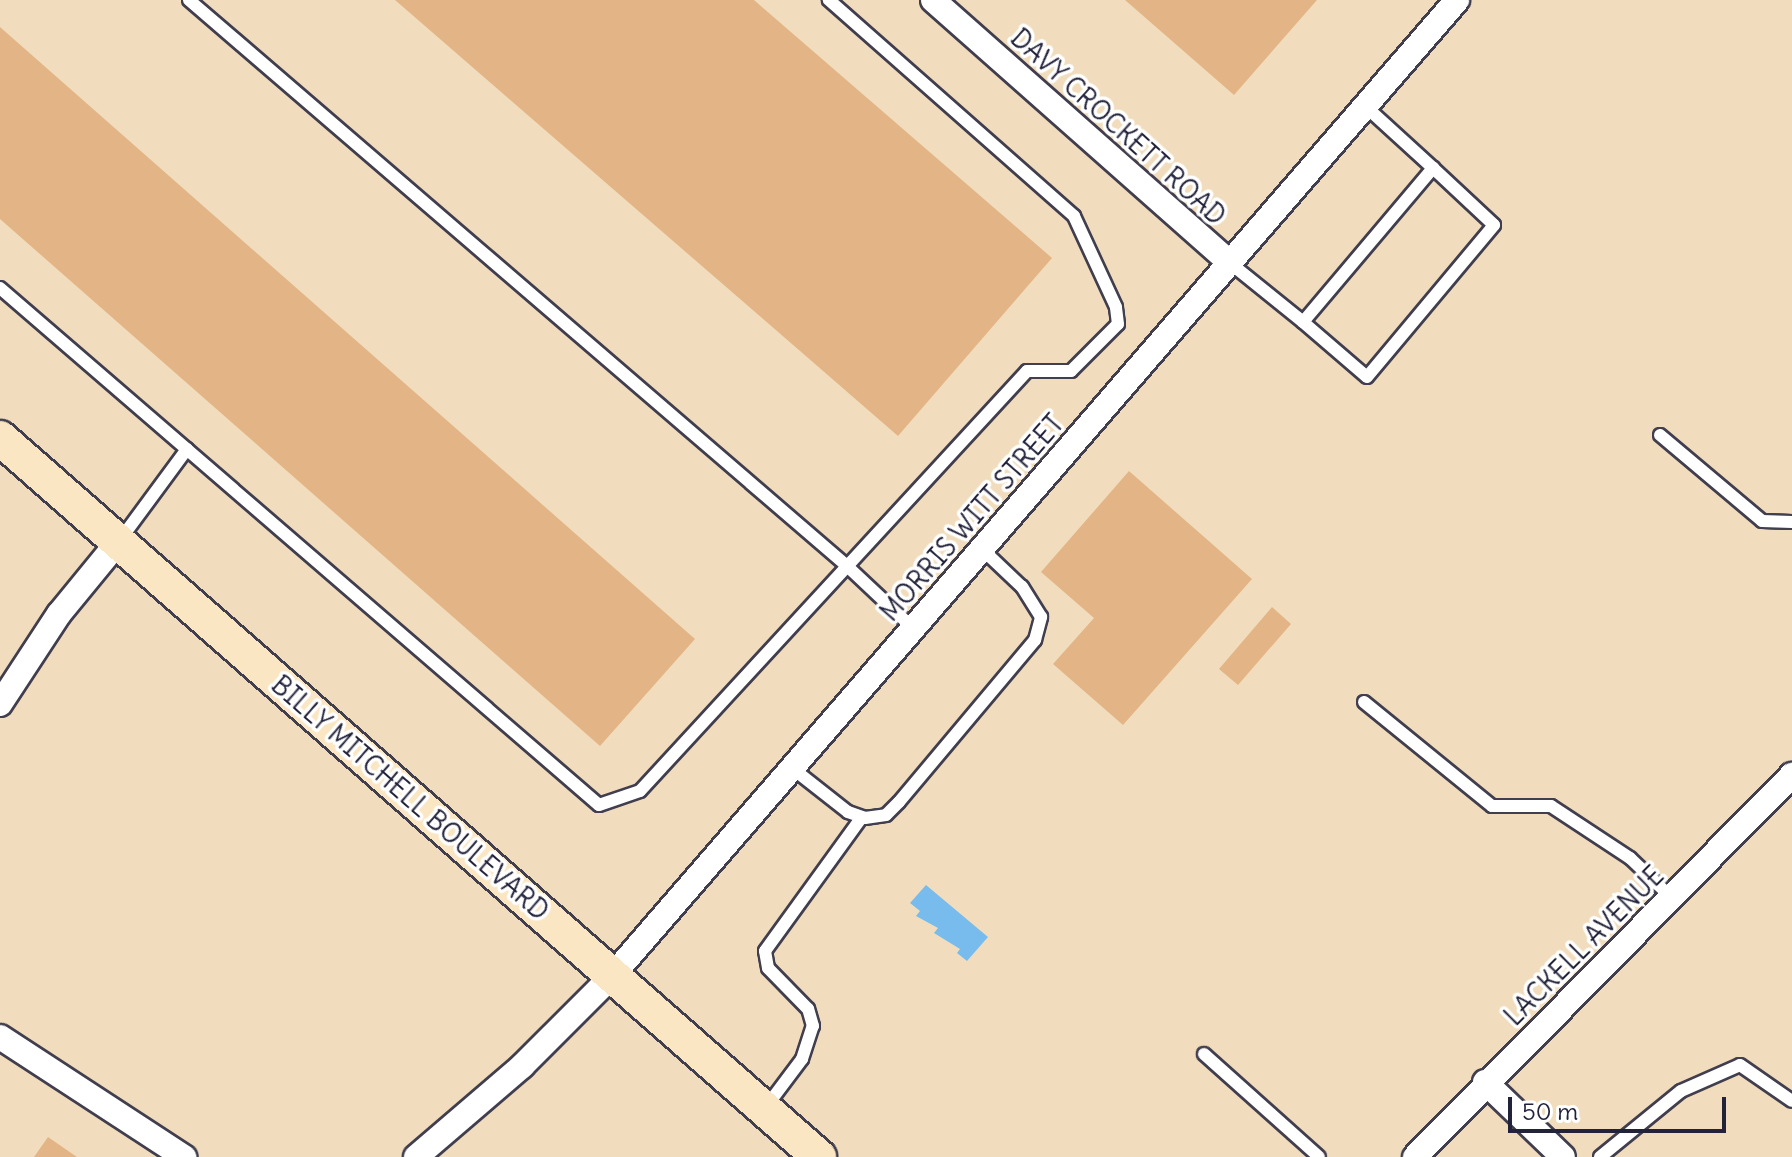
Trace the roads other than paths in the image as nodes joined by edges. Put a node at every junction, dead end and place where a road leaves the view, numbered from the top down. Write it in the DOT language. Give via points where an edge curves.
graph roads {
  1 [pos="189,0"];
  2 [pos="829,0"];
  3 [pos="933,0"];
  4 [pos="1457,0"];
  5 [pos="1365,106"];
  6 [pos="1433,168"];
  7 [pos="1230,263"];
  8 [pos="0,288"];
  9 [pos="1303,322"];
  10 [pos="1660,435"];
  11 [pos="0,438"];
  12 [pos="187,449"];
  13 [pos="1792,522"];
  14 [pos="118,542"];
  15 [pos="982,549"];
  16 [pos="847,566"];
  17 [pos="913,628"];
  18 [pos="1364,702"];
  19 [pos="0,704"];
  20 [pos="792,768"];
  21 [pos="1792,775"];
  22 [pos="862,817"];
  23 [pos="1672,898"];
  24 [pos="612,976"];
  25 [pos="0,1037"];
  26 [pos="1204,1054"];
  27 [pos="1485,1082"];
  28 [pos="1792,1101"];
  29 [pos="765,1109"];
  30 [pos="184,1157"];
  31 [pos="416,1157"];
  32 [pos="819,1157"];
  33 [pos="1319,1157"];
  34 [pos="1415,1157"];
  35 [pos="1563,1157"];
  36 [pos="1600,1157"];
  1 -- 16 [label="lane"];
  2 -- 16 [label="lane" via="1074,216 1116,307 1118,324 1071,371 1027,371"];
  3 -- 7 [label="street, DAVY CROCKETT ROAD"];
  4 -- 5 [label="street, MORRIS WITT STREET"];
  5 -- 6 [label="lane"];
  5 -- 7 [label="street, MORRIS WITT STREET"];
  6 -- 9 [label="lane"];
  6 -- 9 [label="lane" via="1494,225 1367,377"];
  7 -- 9 [label="lane"];
  7 -- 15 [label="street, MORRIS WITT STREET"];
  8 -- 12 [label="lane"];
  10 -- 13 [label="lane" via="1762,521"];
  11 -- 14 [label="main road, BILLY MITCHELL BOULEVARD"];
  12 -- 14 [label="lane"];
  12 -- 16 [label="lane" via="599,805 640,791"];
  14 -- 19 [label="street" via="59,614"];
  14 -- 24 [label="main road, BILLY MITCHELL BOULEVARD"];
  15 -- 17 [label="street, MORRIS WITT STREET"];
  15 -- 22 [label="lane" via="1022,587 1041,617 1035,640 899,802 886,815"];
  16 -- 17 [label="lane"];
  17 -- 20 [label="street, MORRIS WITT STREET"];
  18 -- 23 [label="lane" via="1492,806 1551,806 1630,858"];
  20 -- 22 [label="lane"];
  20 -- 24 [label="street, MORRIS WITT STREET"];
  21 -- 23 [label="street, LACKELL AVENUE"];
  22 -- 29 [label="lane" via="765,951 768,968 808,1009 813,1026 802,1059"];
  23 -- 27 [label="street, LACKELL AVENUE"];
  24 -- 29 [label="main road, BILLY MITCHELL BOULEVARD"];
  24 -- 31 [label="street, MORRIS WITT STREET" via="522,1066"];
  25 -- 30 [label="street"];
  26 -- 33 [label="lane"];
  27 -- 34 [label="street, LACKELL AVENUE"];
  27 -- 35 [label="street"];
  28 -- 36 [label="lane" via="1740,1065 1681,1091"];
  29 -- 32 [label="main road, BILLY MITCHELL BOULEVARD"];
}
